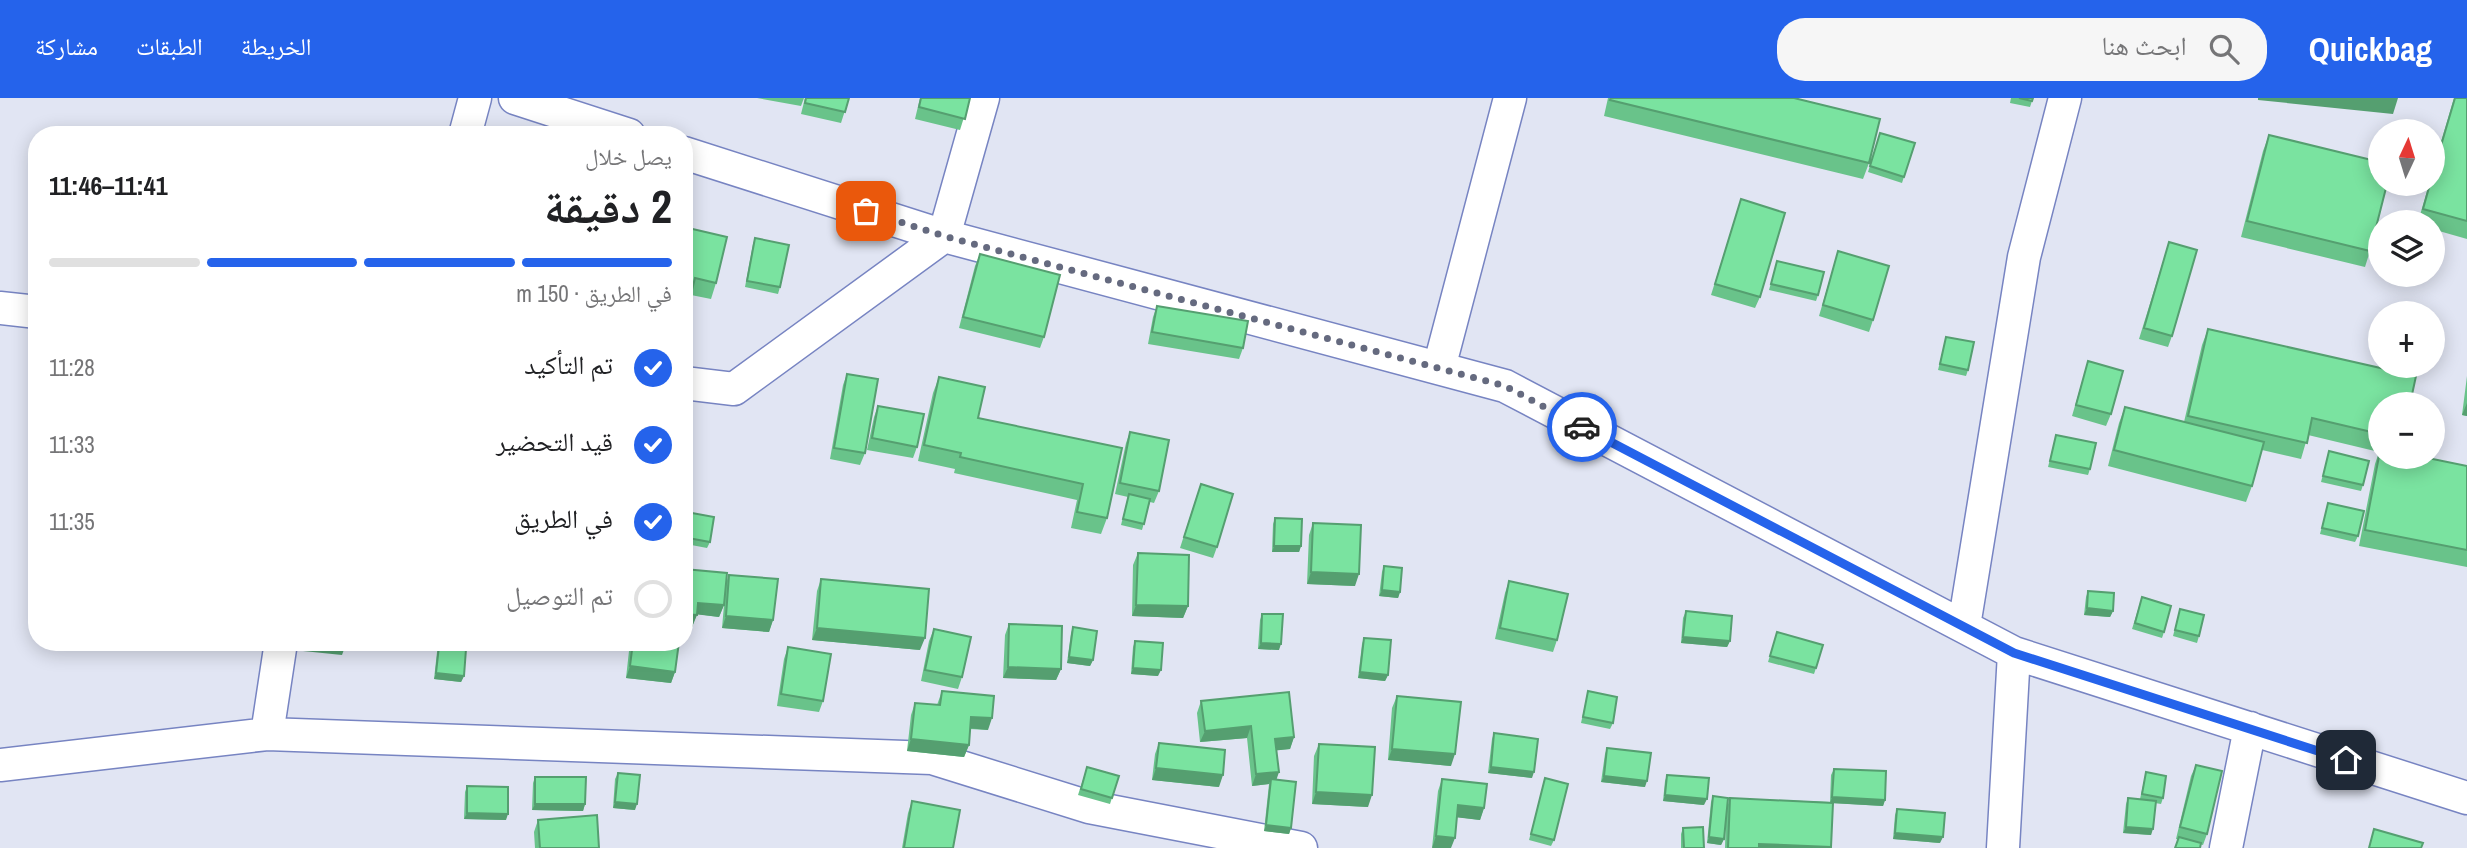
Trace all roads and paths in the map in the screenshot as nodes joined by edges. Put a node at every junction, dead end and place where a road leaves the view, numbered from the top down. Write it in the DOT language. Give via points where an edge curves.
graph roads {
  1 [pos="475,98"];
  2 [pos="515,98"];
  3 [pos="983,98"];
  4 [pos="1510,98"];
  5 [pos="2065,98"];
  6 [pos="468,126"];
  7 [pos="601,126"];
  8 [pos="693,156"];
  9 [pos="944,236"];
  10 [pos="0,308"];
  11 [pos="28,311"];
  12 [pos="1439,368"];
  13 [pos="693,384"];
  14 [pos="1964,626"];
  15 [pos="280,651"];
  16 [pos="2014,653"];
  17 [pos="2250,729"];
  18 [pos="267,734"];
  19 [pos="0,765"];
  20 [pos="2467,798"];
  21 [pos="1301,848"];
  22 [pos="2003,848"];
  23 [pos="2226,848"];
  1 -- 6 [label="street"];
  2 -- 7 [label="street"];
  3 -- 9 [label="street"];
  4 -- 12 [label="street"];
  5 -- 14 [label="street" via="2024,257"];
  8 -- 9 [label="street"];
  9 -- 12 [label="street"];
  9 -- 13 [label="street" via="734,389"];
  10 -- 11 [label="street"];
  12 -- 14 [label="street" via="1505,386"];
  14 -- 16 [label="street"];
  15 -- 18 [label="street"];
  16 -- 17 [label="street"];
  16 -- 22 [label="street"];
  17 -- 20 [label="street"];
  17 -- 23 [label="street"];
  18 -- 19 [label="street"];
  18 -- 21 [label="street" via="932,758 1089,807"];
}
